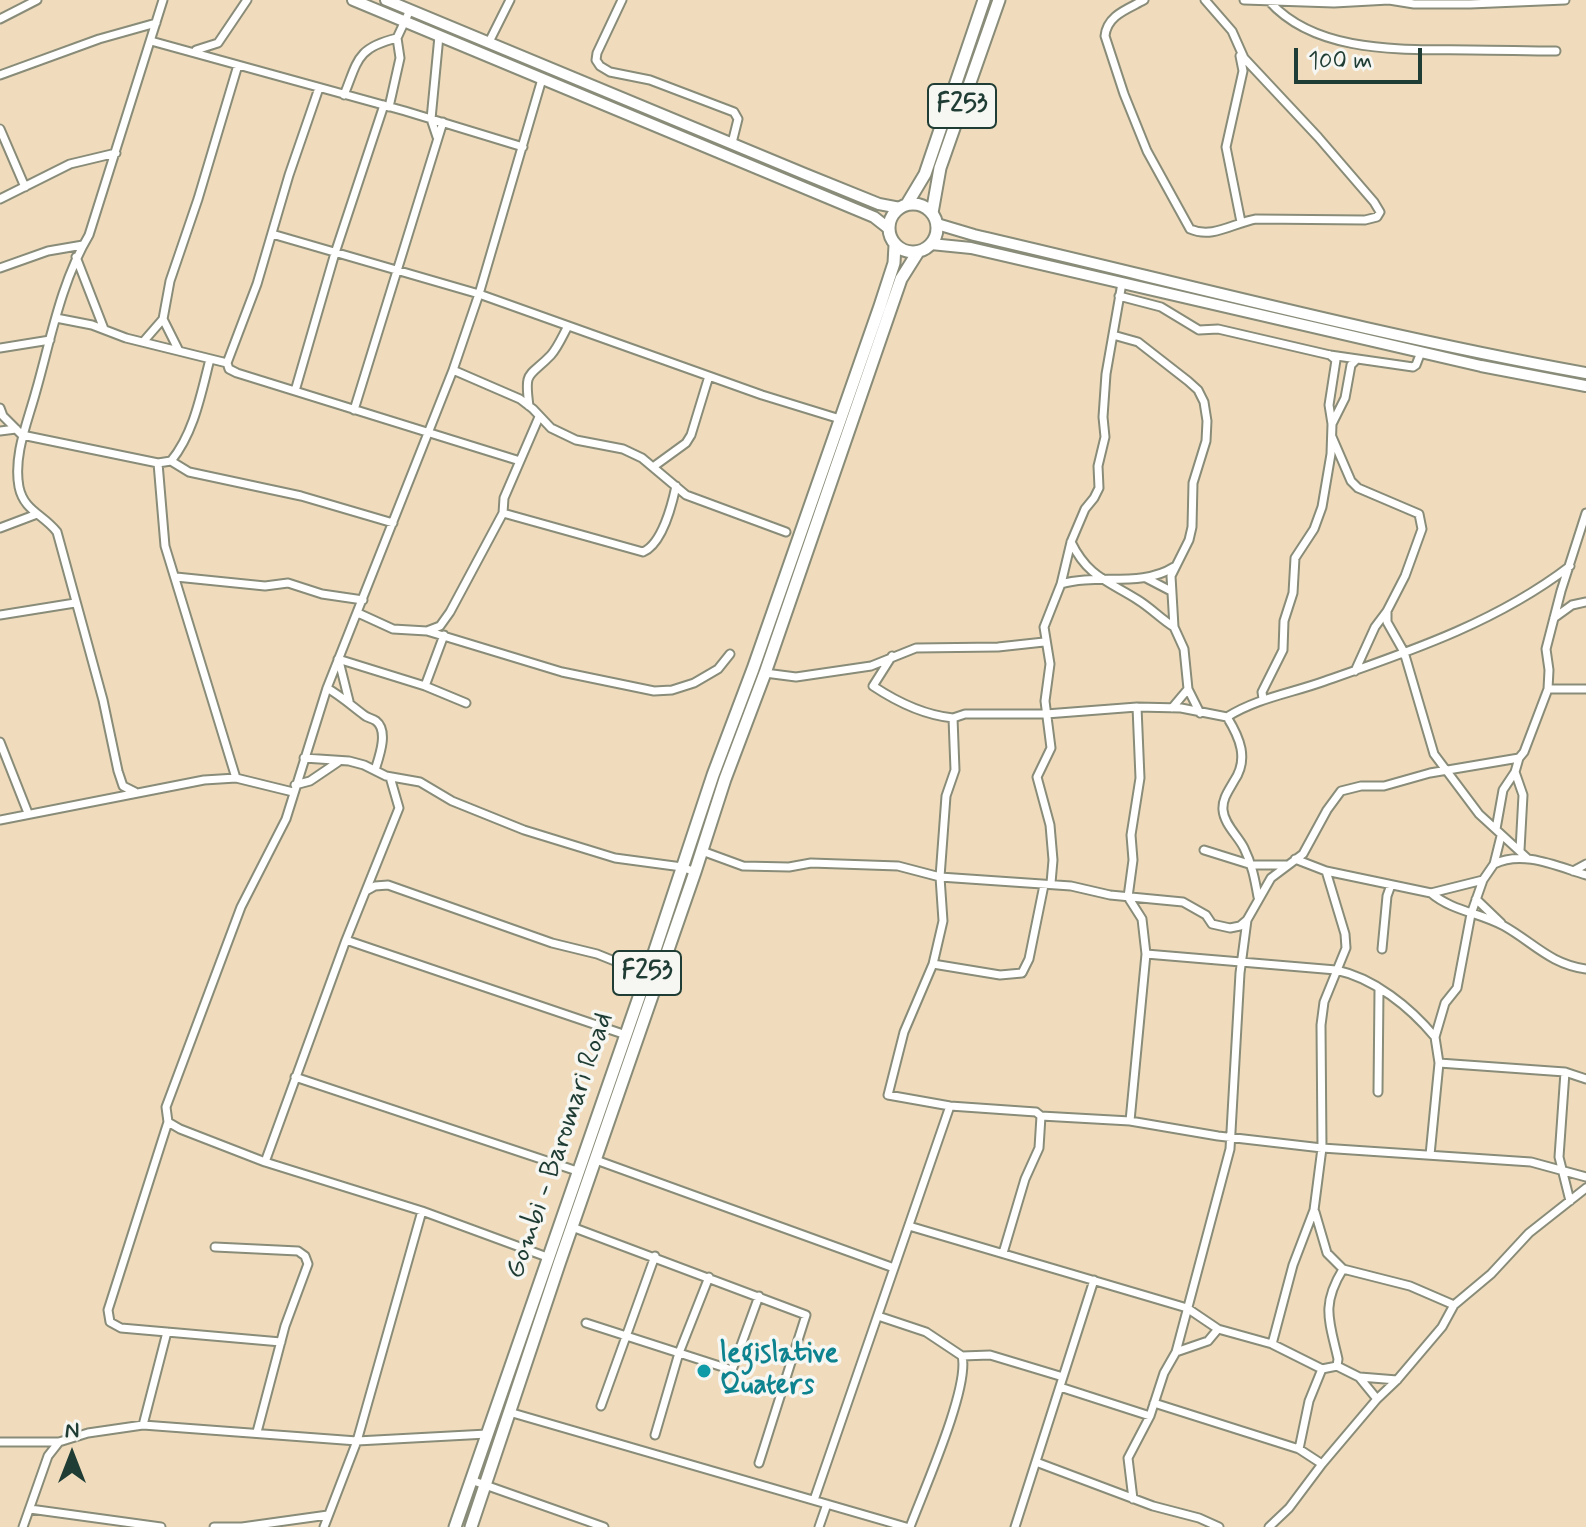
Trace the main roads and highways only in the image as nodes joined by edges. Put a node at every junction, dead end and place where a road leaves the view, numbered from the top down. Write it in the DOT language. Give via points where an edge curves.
graph roads {
  1 [pos="353,0"];
  2 [pos="386,0"];
  3 [pos="984,0"];
  4 [pos="999,0"];
  5 [pos="903,206"];
  6 [pos="934,219"];
  7 [pos="888,228"];
  8 [pos="931,244"];
  9 [pos="895,245"];
  10 [pos="918,252"];
  11 [pos="1586,373"];
  12 [pos="1586,386"];
  13 [pos="846,421"];
  14 [pos="526,1320"];
  15 [pos="539,1325"];
  16 [pos="455,1527"];
  17 [pos="471,1527"];
  1 -- 7 [label="main road" via="874,217"];
  2 -- 5 [label="main road" via="879,204"];
  3 -- 5 [label="main road, F253" via="925,174"];
  4 -- 6 [label="main road, F253" via="940,168"];
  5 -- 6 [label="main road" via="923,206"];
  5 -- 7 [label="main road, F253"];
  6 -- 8 [label="main road, F253"];
  6 -- 11 [label="main road" via="974,235"];
  7 -- 9 [label="main road"];
  8 -- 10 [label="main road, F253"];
  8 -- 12 [label="main road" via="971,248"];
  9 -- 10 [label="main road"];
  9 -- 13 [label="main road, F253"];
  10 -- 13 [label="main road, F253" via="901,279"];
  13 -- 14 [label="main road, Gombi - Baromari Road / F253" via="682,867"];
  13 -- 15 [label="main road, Gombi - Baromari Road / F253" via="765,673"];
  14 -- 15 [label="main road"];
  14 -- 16 [label="main road, Gombi - Baromari Road / F253"];
  15 -- 17 [label="main road, Gombi - Baromari Road / F253"];
}
